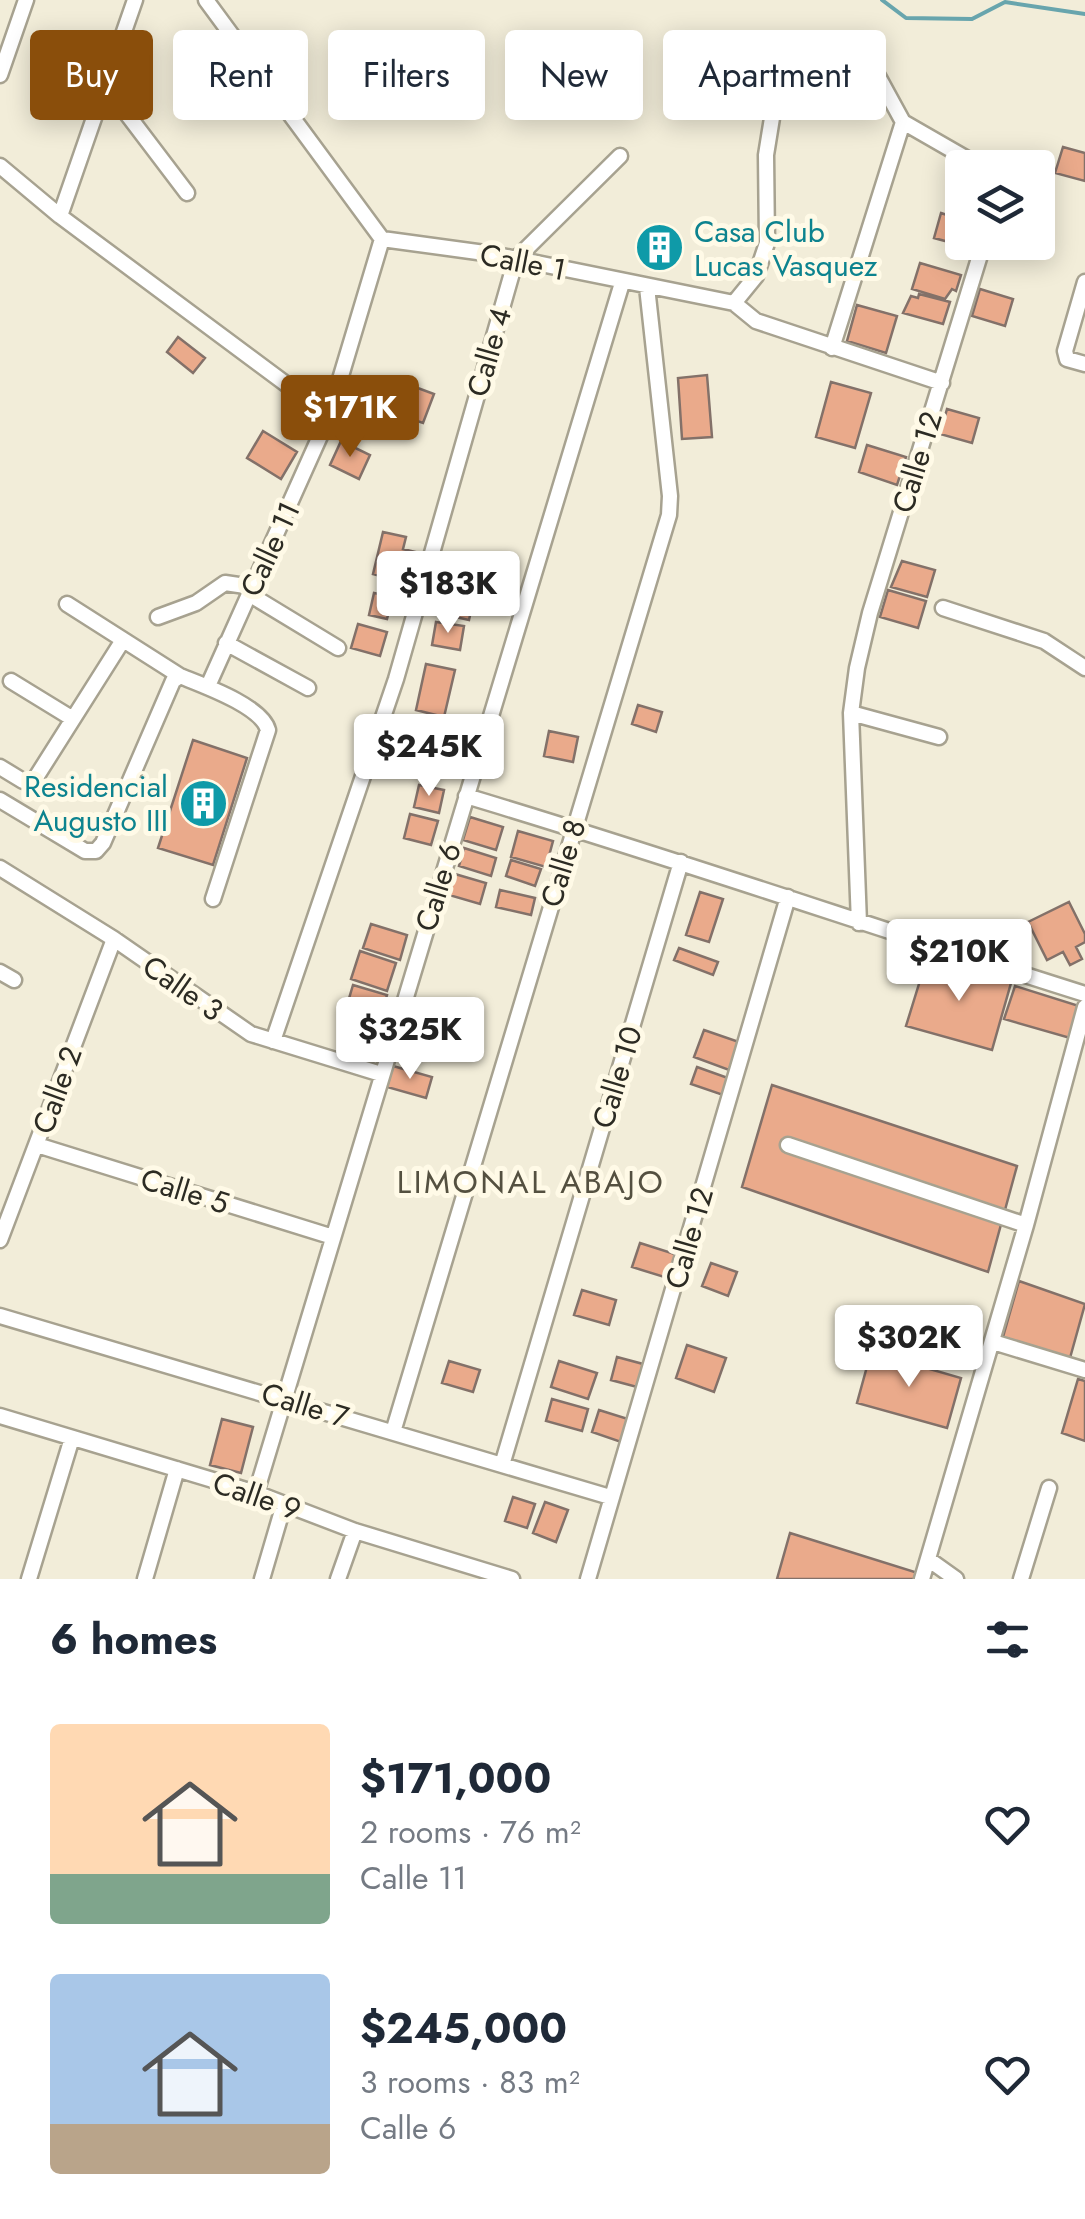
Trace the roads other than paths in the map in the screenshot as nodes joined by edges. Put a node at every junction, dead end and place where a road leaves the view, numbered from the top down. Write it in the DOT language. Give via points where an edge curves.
graph roads {
  1 [pos="26,0"];
  2 [pos="135,0"];
  3 [pos="206,0"];
  4 [pos="125,30"];
  5 [pos="0,75"];
  6 [pos="94,120"];
  7 [pos="132,120"];
  8 [pos="903,122"];
  9 [pos="952,150"];
  10 [pos="620,156"];
  11 [pos="0,166"];
  12 [pos="187,193"];
  13 [pos="60,216"];
  14 [pos="382,239"];
  15 [pos="516,259"];
  16 [pos="979,260"];
  17 [pos="622,282"];
  18 [pos="1085,282"];
  19 [pos="647,287"];
  20 [pos="734,303"];
  21 [pos="832,348"];
  22 [pos="1085,364"];
  23 [pos="942,382"];
  24 [pos="329,416"];
  25 [pos="251,591"];
  26 [pos="67,604"];
  27 [pos="943,608"];
  28 [pos="158,617"];
  29 [pos="123,640"];
  30 [pos="226,643"];
  31 [pos="338,648"];
  32 [pos="1085,668"];
  33 [pos="180,676"];
  34 [pos="10,681"];
  35 [pos="208,686"];
  36 [pos="308,688"];
  37 [pos="850,713"];
  38 [pos="73,719"];
  39 [pos="939,737"];
  40 [pos="0,767"];
  41 [pos="466,796"];
  42 [pos="0,800"];
  43 [pos="573,828"];
  44 [pos="681,862"];
  45 [pos="0,868"];
  46 [pos="788,897"];
  47 [pos="212,899"];
  48 [pos="860,923"];
  49 [pos="114,939"];
  50 [pos="0,972"];
  51 [pos="14,980"];
  52 [pos="1085,994"];
  53 [pos="1085,1006"];
  54 [pos="273,1041"];
  55 [pos="382,1074"];
  56 [pos="37,1145"];
  57 [pos="788,1145"];
  58 [pos="1026,1225"];
  59 [pos="333,1237"];
  60 [pos="0,1240"];
  61 [pos="0,1316"];
  62 [pos="992,1342"];
  63 [pos="1085,1370"];
  64 [pos="284,1398"];
  65 [pos="0,1416"];
  66 [pos="393,1432"];
  67 [pos="72,1438"];
  68 [pos="502,1465"];
  69 [pos="177,1469"];
  70 [pos="1048,1488"];
  71 [pos="256,1493"];
  72 [pos="610,1497"];
  73 [pos="284,1504"];
  74 [pos="355,1531"];
  75 [pos="928,1559"];
  76 [pos="29,1579"];
  77 [pos="145,1579"];
  78 [pos="262,1579"];
  79 [pos="338,1579"];
  80 [pos="512,1579"];
  81 [pos="588,1579"];
  82 [pos="922,1579"];
  83 [pos="956,1579"];
  84 [pos="1021,1579"];
  1 -- 5 [label="street"];
  2 -- 4 [label="street"];
  3 -- 14 [label="street"];
  6 -- 13 [label="street"];
  7 -- 12 [label="street"];
  8 -- 9 [label="street"];
  8 -- 20 [label="street" via="862,47 850,40 803,40 792,49 766,154 767,242 756,276"];
  8 -- 21 [label="street"];
  10 -- 15 [label="street, Calle 4"];
  11 -- 13 [label="street"];
  13 -- 24 [label="street"];
  14 -- 15 [label="street, Calle 1"];
  14 -- 24 [label="street, Calle 11"];
  15 -- 17 [label="street, Calle 1"];
  15 -- 54 [label="street, Calle 4" via="396,679"];
  16 -- 23 [label="street, Calle 12"];
  17 -- 19 [label="street, Calle 1"];
  17 -- 41 [label="street, Calle 6"];
  18 -- 22 [label="street" via="1065,352"];
  19 -- 20 [label="street, Calle 1"];
  19 -- 43 [label="street, Calle 8" via="670,505"];
  20 -- 21 [label="street, Calle 1" via="756,321"];
  21 -- 23 [label="street, Calle 1"];
  23 -- 37 [label="street, Calle 12" via="870,613"];
  24 -- 25 [label="street, Calle 11"];
  25 -- 28 [label="street" via="225,583"];
  25 -- 30 [label="street, Calle 11"];
  25 -- 31 [label="street"];
  26 -- 29 [label="street"];
  27 -- 32 [label="street" via="1044,641"];
  29 -- 33 [label="street"];
  29 -- 38 [label="street"];
  30 -- 35 [label="street, Calle 11"];
  30 -- 36 [label="street"];
  33 -- 35 [label="street"];
  33 -- 42 [label="street" via="96,852"];
  34 -- 38 [label="street"];
  35 -- 47 [label="street" via="262,717 268,730"];
  37 -- 39 [label="street"];
  37 -- 48 [label="street, Calle 12"];
  38 -- 40 [label="street" via="35,779 23,781"];
  41 -- 43 [label="street"];
  41 -- 55 [label="street, Calle 6"];
  43 -- 44 [label="street"];
  43 -- 66 [label="street, Calle 8"];
  44 -- 46 [label="street"];
  44 -- 68 [label="street, Calle 10"];
  45 -- 49 [label="street, Calle 3"];
  46 -- 48 [label="street"];
  46 -- 72 [label="street, Calle 12"];
  48 -- 52 [label="street"];
  49 -- 54 [label="street, Calle 3" via="235,1024"];
  49 -- 56 [label="street, Calle 2"];
  50 -- 51 [label="street"];
  53 -- 58 [label="street"];
  54 -- 55 [label="street, Calle 3"];
  55 -- 59 [label="street, Calle 6"];
  56 -- 59 [label="street, Calle 5"];
  56 -- 60 [label="street, Calle 2"];
  57 -- 58 [label="street"];
  58 -- 62 [label="street"];
  59 -- 64 [label="street, Calle 6"];
  61 -- 64 [label="street, Calle 7"];
  62 -- 63 [label="street"];
  62 -- 75 [label="street"];
  64 -- 66 [label="street, Calle 7"];
  64 -- 71 [label="street, Calle 6"];
  65 -- 67 [label="street, Calle 9"];
  66 -- 68 [label="street, Calle 7"];
  67 -- 69 [label="street, Calle 9"];
  67 -- 76 [label="street"];
  68 -- 72 [label="street, Calle 7"];
  69 -- 71 [label="street, Calle 9"];
  69 -- 77 [label="street"];
  70 -- 84 [label="street"];
  71 -- 73 [label="street, Calle 9"];
  72 -- 81 [label="street, Calle 12"];
  73 -- 74 [label="street, Calle 9"];
  73 -- 78 [label="street"];
  74 -- 79 [label="street"];
  74 -- 80 [label="street, Calle 9"];
  75 -- 82 [label="street"];
  75 -- 83 [label="street"];
}
